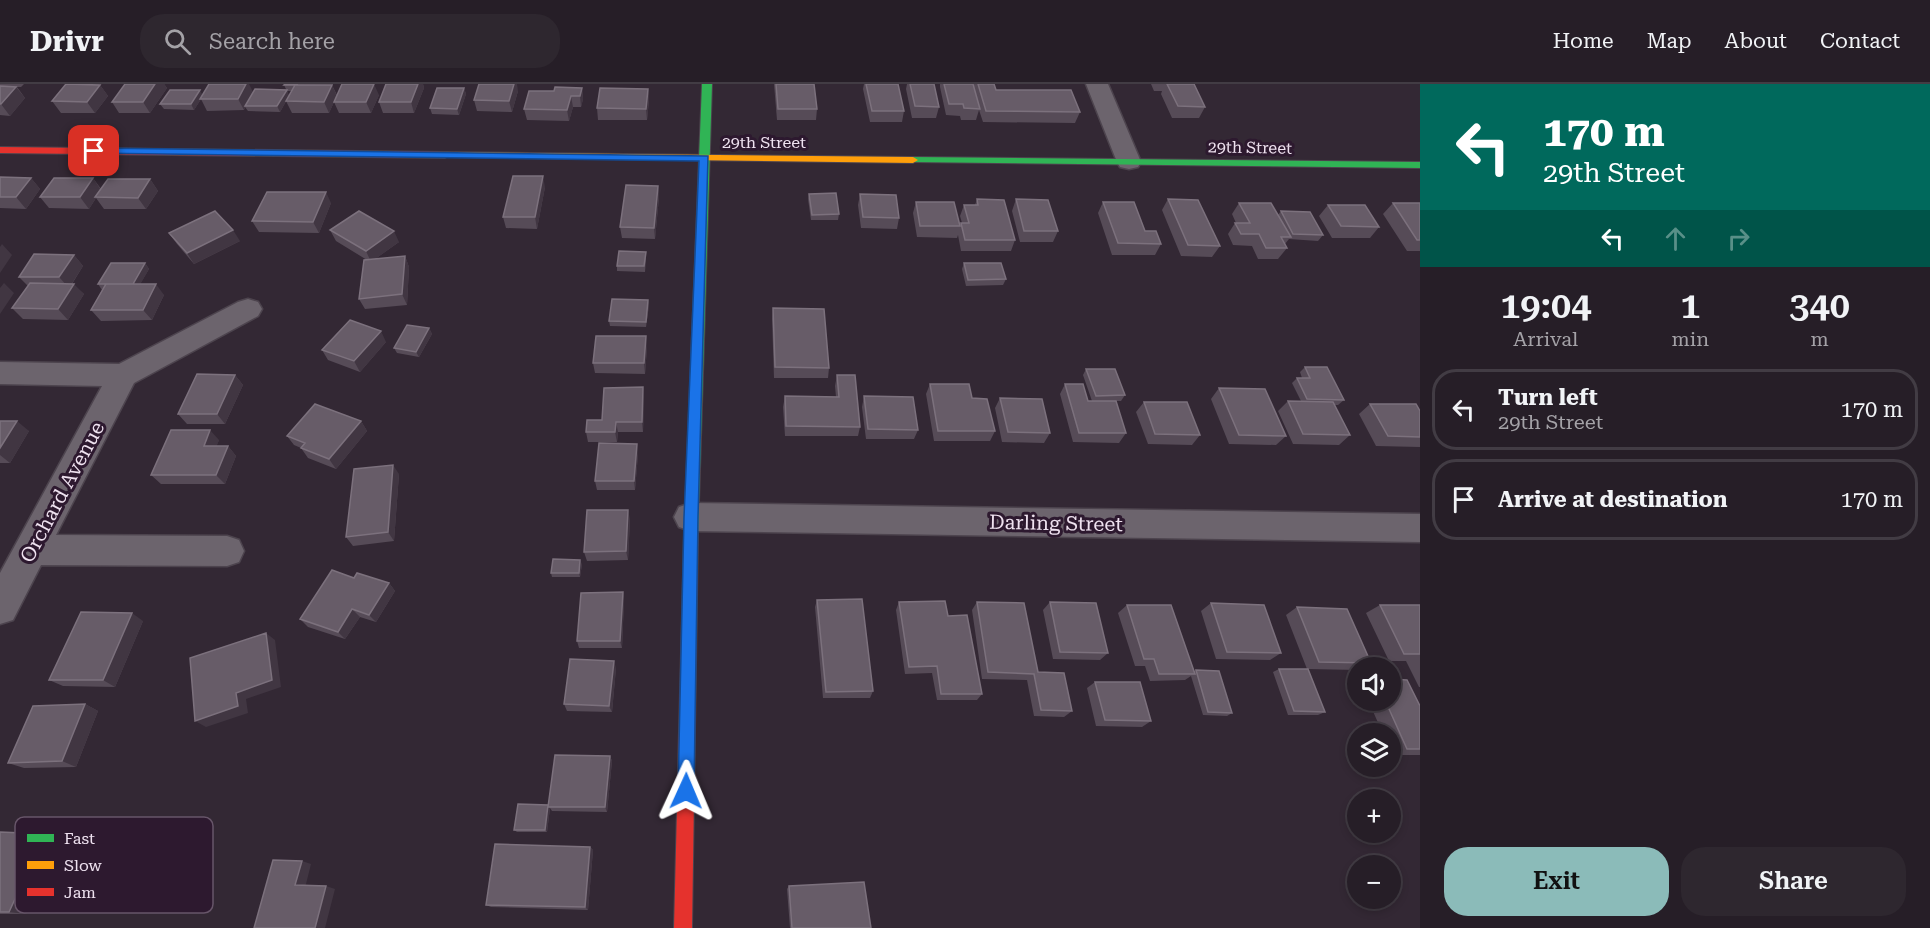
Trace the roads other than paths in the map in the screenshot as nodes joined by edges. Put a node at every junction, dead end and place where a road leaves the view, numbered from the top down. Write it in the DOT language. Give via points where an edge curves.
graph roads {
  1 [pos="707,84"];
  2 [pos="1097,84"];
  3 [pos="0,150"];
  4 [pos="704,158"];
  5 [pos="1129,162"];
  6 [pos="1420,165"];
  7 [pos="248,309"];
  8 [pos="0,373"];
  9 [pos="123,375"];
  10 [pos="691,517"];
  11 [pos="1420,528"];
  12 [pos="31,550"];
  13 [pos="226,551"];
  14 [pos="0,608"];
  15 [pos="683,928"];
  1 -- 4 [label="street"];
  2 -- 5 [label="street"];
  3 -- 4 [label="street, 29th Street"];
  4 -- 5 [label="street, 29th Street"];
  4 -- 10 [label="street"];
  5 -- 6 [label="street, 29th Street"];
  7 -- 9 [label="street"];
  8 -- 9 [label="street"];
  9 -- 12 [label="street, Orchard Avenue"];
  10 -- 11 [label="street, Darling Street"];
  10 -- 15 [label="street"];
  12 -- 13 [label="street"];
  12 -- 14 [label="street, Orchard Avenue"];
}
